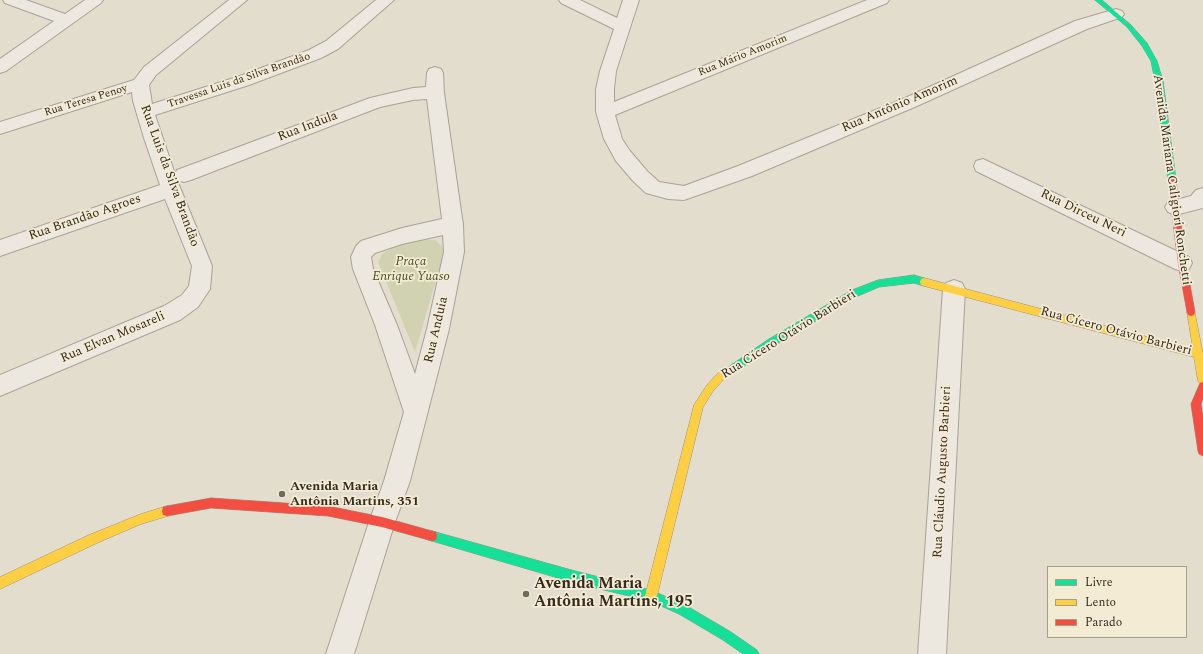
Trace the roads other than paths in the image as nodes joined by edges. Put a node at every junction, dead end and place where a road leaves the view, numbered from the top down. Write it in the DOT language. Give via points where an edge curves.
graph roads {
  1 [pos="11,0"];
  2 [pos="95,0"];
  3 [pos="238,0"];
  4 [pos="386,0"];
  5 [pos="567,0"];
  6 [pos="631,0"];
  7 [pos="881,0"];
  8 [pos="1098,0"];
  9 [pos="1116,14"];
  10 [pos="66,20"];
  11 [pos="623,27"];
  12 [pos="0,67"];
  13 [pos="435,73"];
  14 [pos="140,84"];
  15 [pos="436,93"];
  16 [pos="146,112"];
  17 [pos="605,112"];
  18 [pos="0,128"];
  19 [pos="984,166"];
  20 [pos="184,174"];
  21 [pos="171,189"];
  22 [pos="1203,196"];
  23 [pos="1175,207"];
  24 [pos="453,225"];
  25 [pos="0,248"];
  26 [pos="1182,263"];
  27 [pos="202,266"];
  28 [pos="954,289"];
  29 [pos="1198,354"];
  30 [pos="1203,381"];
  31 [pos="0,386"];
  32 [pos="1203,386"];
  33 [pos="416,412"];
  34 [pos="1203,451"];
  35 [pos="382,522"];
  36 [pos="0,584"];
  37 [pos="651,596"];
  38 [pos="340,654"];
  39 [pos="753,654"];
  40 [pos="932,654"];
  1 -- 10 [label="street"];
  2 -- 10 [label="street"];
  3 -- 14 [label="street, Rua Teresa Penoy" via="150,71"];
  4 -- 16 [label="street, Travessa Luis da Silva Brandão" via="337,41 315,54 243,81"];
  5 -- 11 [label="street"];
  6 -- 11 [label="street"];
  7 -- 17 [label="street, Rua Mário Amorim"];
  8 -- 9 [label="street, Avenida Mariana Caligiori Ronchetti"];
  9 -- 17 [label="street, Rua Antônio Amorim" via="1081,25 911,102 745,171 684,193 653,188 640,176 613,139"];
  9 -- 23 [label="street, Avenida Mariana Caligiori Ronchetti" via="1145,45 1154,61 1160,86"];
  10 -- 12 [label="street"];
  11 -- 17 [label="street" via="608,71"];
  13 -- 15 [label="street"];
  14 -- 16 [label="street, Rua Luis da Silva Brandão"];
  14 -- 18 [label="street, Rua Teresa Penoy"];
  15 -- 20 [label="street, Rua Indula" via="413,94 376,102"];
  15 -- 24 [label="street"];
  16 -- 21 [label="street, Rua Luis da Silva Brandão"];
  19 -- 26 [label="street, Rua Dirceu Neri"];
  21 -- 25 [label="street, Rua Brandão Agroes"];
  21 -- 27 [label="street, Rua Luis da Silva Brandão"];
  22 -- 23 [label="street" via="1197,202"];
  23 -- 26 [label="street, Avenida Mariana Caligiori Ronchetti"];
  24 -- 33 [label="street, Rua Anduia" via="454,252 438,329"];
  24 -- 33 [label="street" via="402,236 368,248 361,256 363,269 386,325"];
  26 -- 29 [label="street, Avenida Mariana Caligiori Ronchetti"];
  27 -- 31 [label="street, Rua Elvan Mosareli" via="199,289 190,301 172,313"];
  28 -- 29 [label="street, Rua Cícero Otávio Barbieri"];
  28 -- 37 [label="street, Rua Cícero Otávio Barbieri" via="914,279 878,284 855,293 772,342 720,377 699,405"];
  28 -- 40 [label="street, Rua Cláudio Augusto Barbieri"];
  29 -- 30 [label="street, Avenida Mariana Caligiori Ronchetti"];
  32 -- 34 [label="street" via="1196,404"];
  33 -- 35 [label="street, Rua Anduia" via="397,481"];
  35 -- 36 [label="street" via="328,511 274,506 211,503 173,509 93,539"];
  35 -- 37 [label="street"];
  35 -- 38 [label="street, Rua Anduia"];
  37 -- 39 [label="street" via="683,610"];
}
